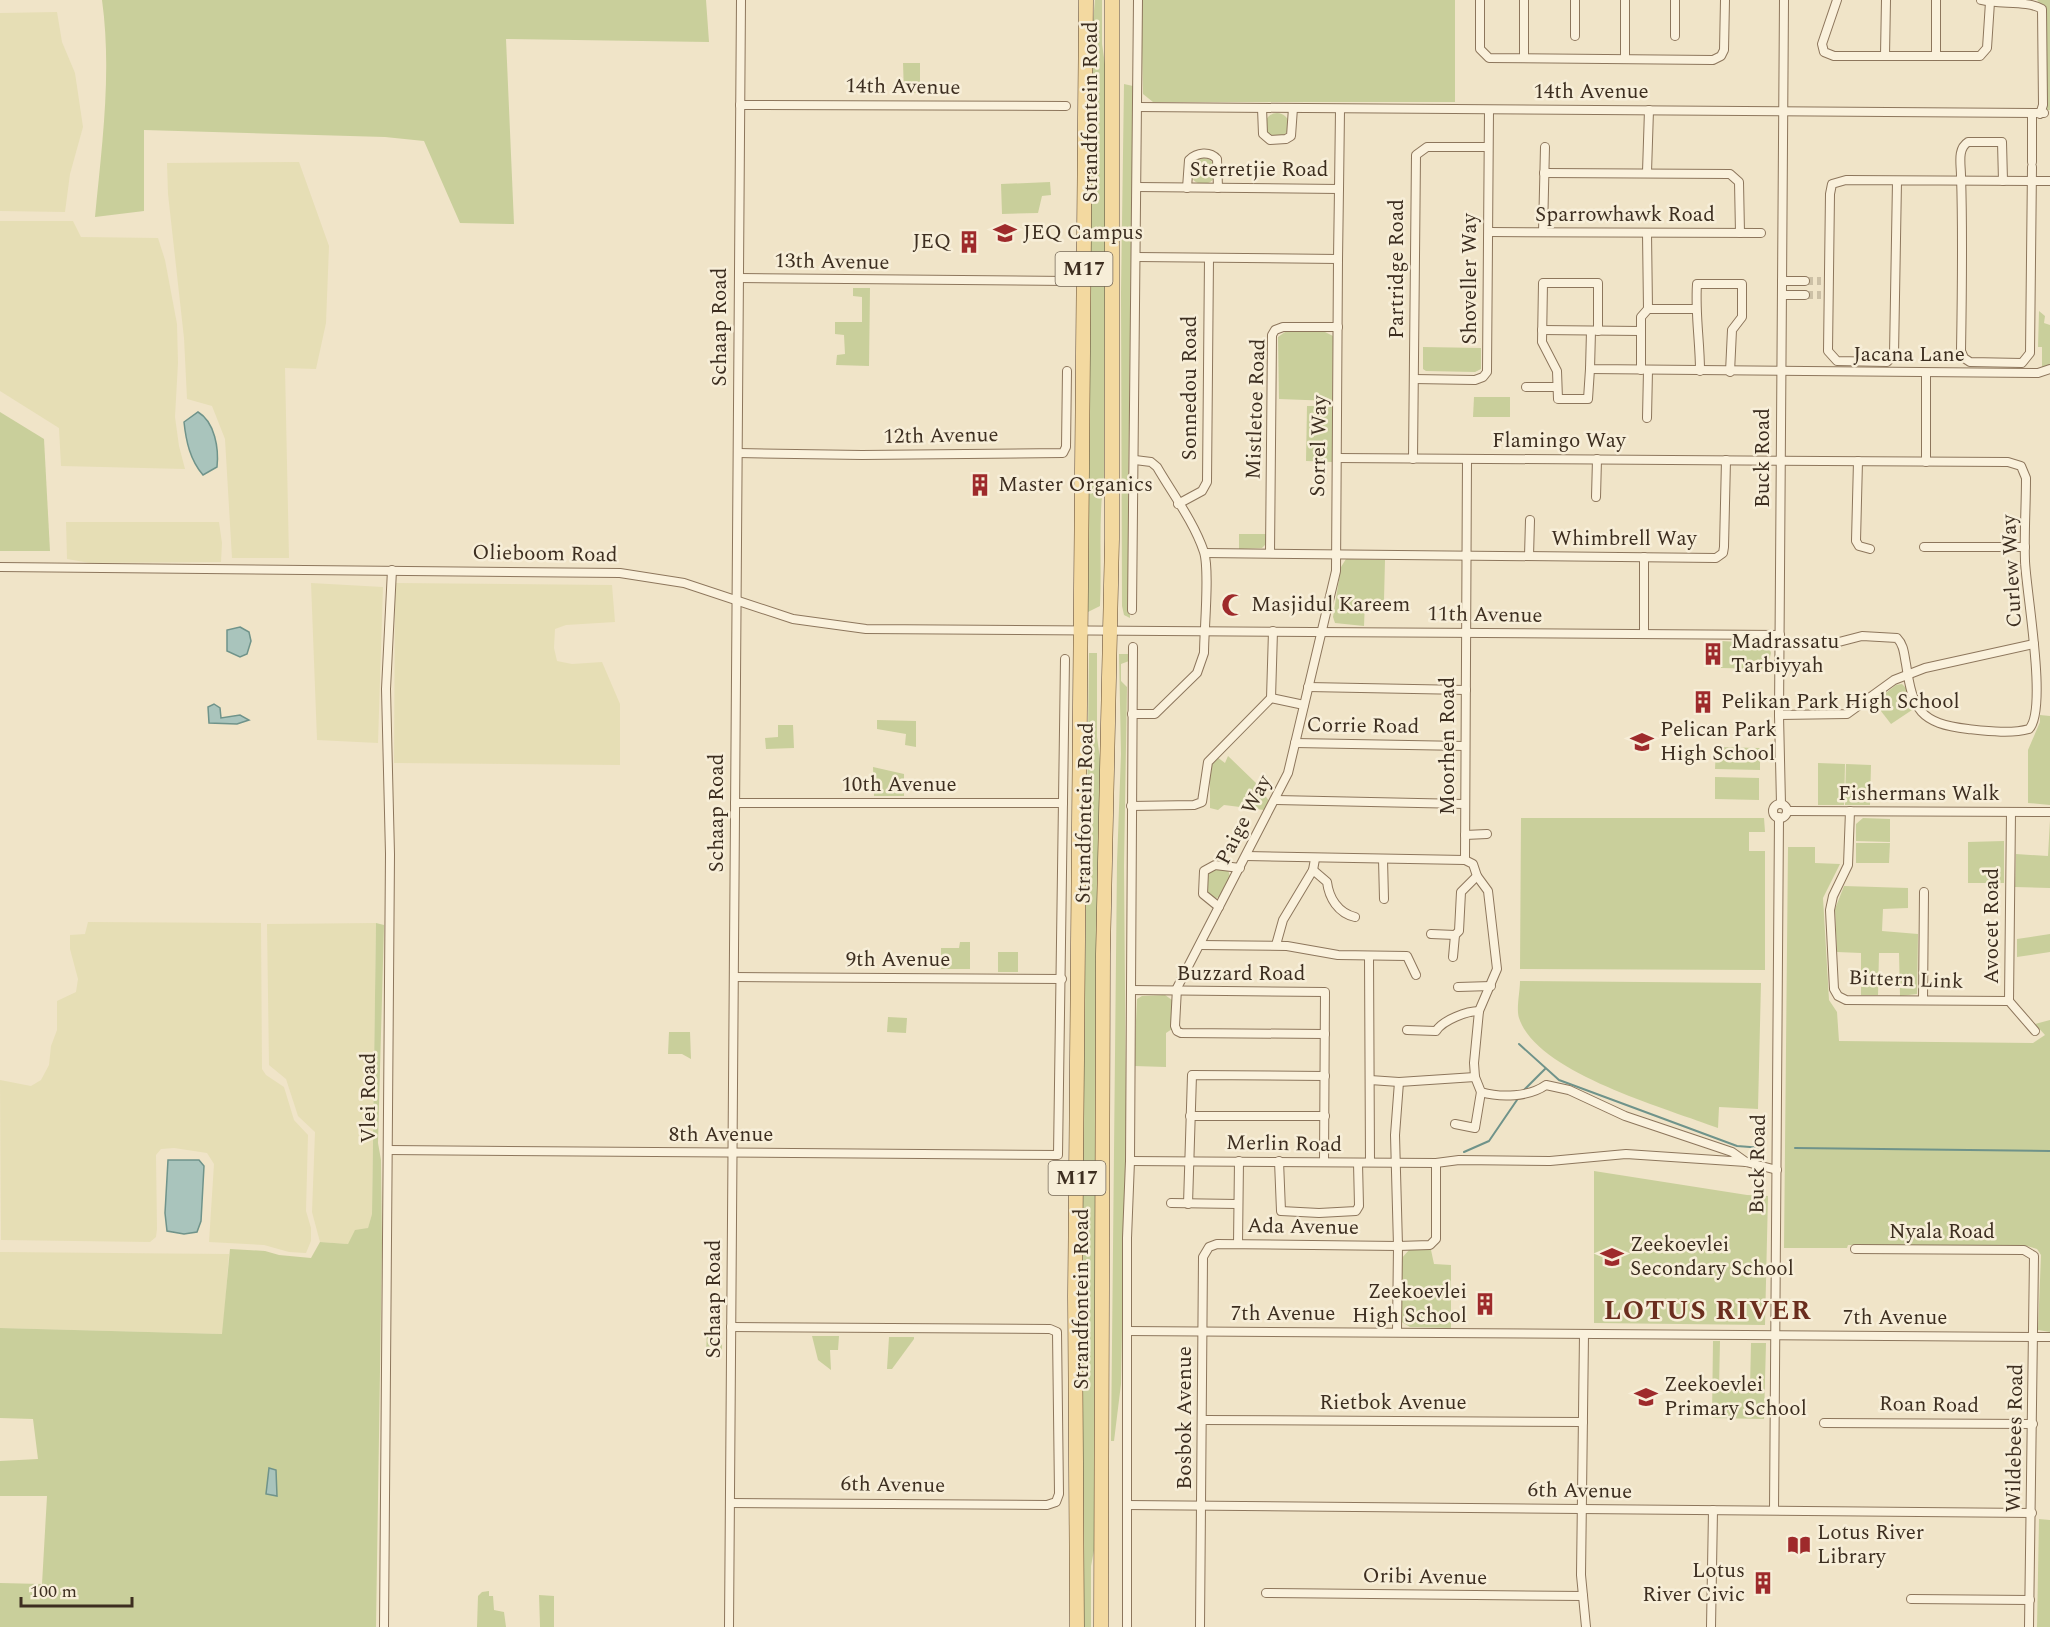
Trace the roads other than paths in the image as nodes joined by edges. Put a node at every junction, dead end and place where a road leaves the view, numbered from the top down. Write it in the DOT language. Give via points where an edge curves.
graph roads {
  1 [pos="741,0"];
  2 [pos="1086,0"];
  3 [pos="1112,0"];
  4 [pos="1138,0"];
  5 [pos="1480,0"];
  6 [pos="1524,0"];
  7 [pos="1575,0"];
  8 [pos="1625,0"];
  9 [pos="1676,0"];
  10 [pos="1725,0"];
  11 [pos="1784,0"];
  12 [pos="1837,0"];
  13 [pos="1886,0"];
  14 [pos="1936,0"];
  15 [pos="1985,1"];
  16 [pos="1575,36"];
  17 [pos="1675,36"];
  18 [pos="1885,56"];
  19 [pos="1936,56"];
  20 [pos="1524,58"];
  21 [pos="1625,59"];
  22 [pos="740,105"];
  23 [pos="1066,106"];
  24 [pos="1138,107"];
  25 [pos="1262,108"];
  26 [pos="1293,108"];
  27 [pos="1340,110"];
  28 [pos="1489,110"];
  29 [pos="1648,110"];
  30 [pos="1784,111"];
  31 [pos="2039,114"];
  32 [pos="1488,147"];
  33 [pos="1545,147"];
  34 [pos="1544,172"];
  35 [pos="1647,172"];
  36 [pos="1897,181"];
  37 [pos="1962,181"];
  38 [pos="2003,181"];
  39 [pos="2033,181"];
  40 [pos="2050,181"];
  41 [pos="1137,187"];
  42 [pos="1186,188"];
  43 [pos="1218,188"];
  44 [pos="1339,189"];
  45 [pos="1489,232"];
  46 [pos="1543,232"];
  47 [pos="1647,233"];
  48 [pos="1740,233"];
  49 [pos="1761,233"];
  50 [pos="1136,257"];
  51 [pos="1209,258"];
  52 [pos="1338,259"];
  53 [pos="739,278"];
  54 [pos="1069,281"];
  55 [pos="1782,281"];
  56 [pos="1804,281"];
  57 [pos="1782,295"];
  58 [pos="1805,295"];
  59 [pos="1648,309"];
  60 [pos="1695,309"];
  61 [pos="1338,327"];
  62 [pos="1542,330"];
  63 [pos="1594,331"];
  64 [pos="1640,331"];
  65 [pos="1590,369"];
  66 [pos="2050,369"];
  67 [pos="1644,370"];
  68 [pos="1067,371"];
  69 [pos="1701,371"];
  70 [pos="1730,372"];
  71 [pos="1781,373"];
  72 [pos="1926,373"];
  73 [pos="1414,379"];
  74 [pos="1526,387"];
  75 [pos="1557,387"];
  76 [pos="1647,418"];
  77 [pos="738,453"];
  78 [pos="1337,458"];
  79 [pos="1413,459"];
  80 [pos="1467,459"];
  81 [pos="1597,459"];
  82 [pos="1135,460"];
  83 [pos="1726,460"];
  84 [pos="1781,461"];
  85 [pos="1858,462"];
  86 [pos="1926,462"];
  87 [pos="1596,497"];
  88 [pos="1178,504"];
  89 [pos="1530,520"];
  90 [pos="1924,547"];
  91 [pos="2025,547"];
  92 [pos="1870,549"];
  93 [pos="1270,553"];
  94 [pos="1205,554"];
  95 [pos="1336,554"];
  96 [pos="1467,555"];
  97 [pos="1529,556"];
  98 [pos="1644,557"];
  99 [pos="0,567"];
  100 [pos="392,570"];
  101 [pos="736,601"];
  102 [pos="1131,610"];
  103 [pos="1081,629"];
  104 [pos="1110,629"];
  105 [pos="1204,630"];
  106 [pos="1273,631"];
  107 [pos="1323,631"];
  108 [pos="1467,632"];
  109 [pos="1644,634"];
  110 [pos="1780,635"];
  111 [pos="1835,643"];
  112 [pos="2034,644"];
  113 [pos="1133,647"];
  114 [pos="1065,659"];
  115 [pos="1907,675"];
  116 [pos="1308,687"];
  117 [pos="1466,690"];
  118 [pos="1271,698"];
  119 [pos="1304,705"];
  120 [pos="1132,714"];
  121 [pos="1779,716"];
  122 [pos="1295,743"];
  123 [pos="1466,746"];
  124 [pos="1276,800"];
  125 [pos="735,803"];
  126 [pos="1063,803"];
  127 [pos="1465,804"];
  128 [pos="1131,806"];
  129 [pos="1784,808"];
  130 [pos="1850,811"];
  131 [pos="2011,812"];
  132 [pos="2050,812"];
  133 [pos="1487,834"];
  134 [pos="1465,835"];
  135 [pos="1246,856"];
  136 [pos="1315,859"];
  137 [pos="1383,859"];
  138 [pos="1465,860"];
  139 [pos="1240,868"];
  140 [pos="1313,870"];
  141 [pos="1476,876"];
  142 [pos="1924,892"];
  143 [pos="1384,898"];
  144 [pos="1219,907"];
  145 [pos="1355,917"];
  146 [pos="1431,934"];
  147 [pos="1455,935"];
  148 [pos="1200,945"];
  149 [pos="1276,945"];
  150 [pos="1369,956"];
  151 [pos="1453,957"];
  152 [pos="1416,975"];
  153 [pos="734,977"];
  154 [pos="1062,979"];
  155 [pos="1491,986"];
  156 [pos="1458,987"];
  157 [pos="1131,990"];
  158 [pos="1176,992"];
  159 [pos="1923,1000"];
  160 [pos="2009,1000"];
  161 [pos="1479,1011"];
  162 [pos="1407,1030"];
  163 [pos="2035,1031"];
  164 [pos="1325,1034"];
  165 [pos="1325,1076"];
  166 [pos="1475,1077"];
  167 [pos="1370,1080"];
  168 [pos="1399,1083"];
  169 [pos="1481,1092"];
  170 [pos="1190,1116"];
  171 [pos="1325,1116"];
  172 [pos="1455,1124"];
  173 [pos="387,1150"];
  174 [pos="733,1153"];
  175 [pos="1131,1161"];
  176 [pos="1189,1161"];
  177 [pos="1239,1161"];
  178 [pos="1279,1161"];
  179 [pos="1324,1162"];
  180 [pos="1370,1162"];
  181 [pos="1746,1162"];
  182 [pos="1358,1163"];
  183 [pos="1398,1163"];
  184 [pos="1436,1163"];
  185 [pos="1777,1170"];
  186 [pos="1171,1203"];
  187 [pos="1188,1204"];
  188 [pos="1238,1204"];
  189 [pos="1238,1244"];
  190 [pos="1398,1246"];
  191 [pos="1855,1249"];
  192 [pos="2029,1251"];
  193 [pos="731,1327"];
  194 [pos="1127,1331"];
  195 [pos="1203,1331"];
  196 [pos="1397,1332"];
  197 [pos="1584,1334"];
  198 [pos="1775,1336"];
  199 [pos="2034,1337"];
  200 [pos="2050,1337"];
  201 [pos="1203,1420"];
  202 [pos="1583,1422"];
  203 [pos="1824,1423"];
  204 [pos="2033,1424"];
  205 [pos="730,1503"];
  206 [pos="1127,1505"];
  207 [pos="1202,1505"];
  208 [pos="1582,1509"];
  209 [pos="1713,1510"];
  210 [pos="1774,1510"];
  211 [pos="2032,1513"];
  212 [pos="1266,1593"];
  213 [pos="1583,1596"];
  214 [pos="1911,1599"];
  215 [pos="2030,1600"];
  216 [pos="384,1627"];
  217 [pos="729,1627"];
  218 [pos="1077,1627"];
  219 [pos="1101,1627"];
  220 [pos="1127,1627"];
  221 [pos="1200,1627"];
  222 [pos="1586,1627"];
  223 [pos="1711,1627"];
  224 [pos="2029,1627"];
  1 -- 22 [label="street, Schaap Road"];
  2 -- 103 [label="main road, Strandfontein Road / M17"];
  3 -- 104 [label="main road, Strandfontein Road / M17"];
  4 -- 24 [label="street"];
  5 -- 20 [label="street" via="1481,52 1489,58"];
  6 -- 20 [label="street"];
  7 -- 16 [label="street"];
  8 -- 21 [label="street"];
  9 -- 17 [label="street"];
  10 -- 21 [label="street" via="1724,50 1720,58"];
  11 -- 30 [label="street, Buck Road"];
  12 -- 18 [label="street" via="1822,44 1824,52 1834,56"];
  13 -- 18 [label="street"];
  14 -- 19 [label="street"];
  15 -- 19 [label="street" via="1987,48 1983,54"];
  15 -- 31 [label="street" via="2036,4 2042,9 2043,105"];
  18 -- 19 [label="street"];
  20 -- 21 [label="street"];
  22 -- 23 [label="street, 14th Avenue"];
  22 -- 53 [label="street, Schaap Road"];
  24 -- 25 [label="street, 14th Avenue"];
  24 -- 41 [label="street"];
  25 -- 26 [label="street, 14th Avenue"];
  25 -- 26 [label="street" via="1263,134 1270,140 1291,136"];
  26 -- 27 [label="street, 14th Avenue"];
  27 -- 28 [label="street, 14th Avenue"];
  27 -- 44 [label="street, Sterretjie Road"];
  28 -- 29 [label="street, 14th Avenue"];
  28 -- 32 [label="street, Shoveller Way"];
  29 -- 30 [label="street, 14th Avenue"];
  29 -- 35 [label="street"];
  30 -- 31 [label="street, 14th Avenue"];
  30 -- 55 [label="street, Buck Road"];
  31 -- 39 [label="street"];
  32 -- 45 [label="street, Shoveller Way"];
  32 -- 73 [label="street, Partridge Road" via="1427,147 1416,155"];
  33 -- 34 [label="street"];
  34 -- 35 [label="street"];
  34 -- 46 [label="street"];
  35 -- 48 [label="street" via="1736,176 1740,187"];
  36 -- 36 [label="street" via="1893,359 1833,359 1828,351 1825,295 1833,184 1846,180"];
  36 -- 37 [label="street"];
  37 -- 38 [label="street"];
  37 -- 38 [label="street" via="1963,145 1999,141 2004,144"];
  37 -- 39 [label="street" via="1962,355 1970,362 2019,363 2027,360 2030,353"];
  38 -- 39 [label="street"];
  39 -- 40 [label="street"];
  41 -- 42 [label="street, Sterretjie Road"];
  41 -- 50 [label="street"];
  42 -- 43 [label="street, Sterretjie Road"];
  42 -- 43 [label="street" via="1189,160 1207,154 1217,159"];
  43 -- 44 [label="street, Sterretjie Road"];
  44 -- 52 [label="street, Sorrel Way"];
  45 -- 46 [label="street, Sparrowhawk Road"];
  45 -- 73 [label="street, Shoveller Way" via="1487,372 1475,380"];
  46 -- 47 [label="street, Sparrowhawk Road"];
  47 -- 48 [label="street, Sparrowhawk Road"];
  47 -- 59 [label="street"];
  48 -- 49 [label="street, Sparrowhawk Road"];
  50 -- 51 [label="street"];
  50 -- 82 [label="street"];
  51 -- 52 [label="street"];
  51 -- 88 [label="street, Sonnedou Road" via="1207,482 1202,491"];
  52 -- 61 [label="street, Sorrel Way"];
  53 -- 54 [label="street, 13th Avenue"];
  53 -- 77 [label="street, Schaap Road"];
  55 -- 56 [label="street"];
  55 -- 57 [label="street, Buck Road"];
  57 -- 58 [label="street"];
  57 -- 71 [label="street, Buck Road"];
  59 -- 60 [label="street"];
  59 -- 64 [label="street" via="1641,317"];
  60 -- 69 [label="street"];
  60 -- 70 [label="street" via="1697,284 1742,284 1741,319 1732,330"];
  61 -- 78 [label="street, Sorrel Way"];
  61 -- 93 [label="street, Mistletoe Road" via="1283,327 1272,335"];
  62 -- 63 [label="street"];
  62 -- 63 [label="street" via="1544,283 1598,282"];
  62 -- 75 [label="street" via="1542,345 1557,371"];
  63 -- 64 [label="street"];
  63 -- 65 [label="street"];
  64 -- 67 [label="street"];
  65 -- 67 [label="street, Jacana Lane"];
  65 -- 75 [label="street" via="1588,399 1558,399"];
  66 -- 72 [label="street, Jacana Lane" via="2037,373"];
  67 -- 69 [label="street, Jacana Lane"];
  67 -- 76 [label="street"];
  68 -- 77 [label="street, 12th Avenue" via="1063,453"];
  69 -- 70 [label="street, Jacana Lane"];
  70 -- 71 [label="street, Jacana Lane"];
  71 -- 72 [label="street, Jacana Lane"];
  71 -- 84 [label="street, Buck Road"];
  72 -- 86 [label="street"];
  73 -- 79 [label="street, Partridge Road"];
  74 -- 75 [label="street"];
  77 -- 101 [label="street, Schaap Road"];
  78 -- 79 [label="street, Flamingo Way"];
  78 -- 95 [label="street, Sorrel Way"];
  79 -- 80 [label="street, Flamingo Way"];
  80 -- 81 [label="street, Flamingo Way"];
  80 -- 96 [label="street, Moorhen Road"];
  81 -- 83 [label="street, Flamingo Way"];
  81 -- 87 [label="street"];
  82 -- 88 [label="street" via="1157,466"];
  82 -- 102 [label="street"];
  83 -- 84 [label="street, Flamingo Way"];
  83 -- 98 [label="street, Whimbrell Way" via="1724,547 1720,556"];
  84 -- 85 [label="street, Curlew Way"];
  84 -- 110 [label="street, Buck Road"];
  85 -- 86 [label="street, Curlew Way"];
  85 -- 92 [label="street" via="1856,541"];
  86 -- 91 [label="street, Curlew Way" via="2008,462 2020,466 2026,478"];
  88 -- 94 [label="street"];
  89 -- 97 [label="street"];
  90 -- 91 [label="street"];
  91 -- 112 [label="street, Curlew Way"];
  93 -- 94 [label="street, Whimbrell Way"];
  93 -- 95 [label="street, Whimbrell Way"];
  94 -- 105 [label="street"];
  95 -- 96 [label="street, Whimbrell Way"];
  95 -- 107 [label="street, Sorrel Way" via="1335,581"];
  96 -- 97 [label="street, Whimbrell Way"];
  96 -- 108 [label="street, Moorhen Road"];
  97 -- 98 [label="street, Whimbrell Way"];
  98 -- 109 [label="street"];
  99 -- 100 [label="street, Olieboom Road"];
  100 -- 101 [label="street, Olieboom Road" via="620,573 684,583"];
  100 -- 173 [label="street, Vlei Road" via="386,680 390,809"];
  101 -- 103 [label="street, Olieboom Road" via="793,619 854,628"];
  101 -- 125 [label="street, Schaap Road"];
  103 -- 104 [label="street, 11th Avenue"];
  103 -- 218 [label="main road, Strandfontein Road / M17" via="1075,1318"];
  104 -- 105 [label="street, 11th Avenue"];
  104 -- 219 [label="main road, Strandfontein Road / M17" via="1103,954"];
  105 -- 106 [label="street, 11th Avenue"];
  105 -- 120 [label="street" via="1203,662 1197,673 1155,714"];
  106 -- 107 [label="street, 11th Avenue"];
  106 -- 118 [label="street"];
  107 -- 108 [label="street, 11th Avenue"];
  107 -- 116 [label="street, Paige Way"];
  108 -- 109 [label="street, 11th Avenue"];
  108 -- 117 [label="street, Moorhen Road"];
  109 -- 110 [label="street, 11th Avenue"];
  110 -- 121 [label="street, Buck Road"];
  111 -- 115 [label="street" via="1862,636 1894,636 1903,646"];
  112 -- 115 [label="street, Curlew Way"];
  112 -- 115 [label="street" via="2035,719 2029,729 1983,730 1945,726 1930,720 1917,708"];
  113 -- 120 [label="street"];
  114 -- 126 [label="street"];
  115 -- 121 [label="street, Curlew Way" via="1847,714"];
  116 -- 117 [label="street"];
  116 -- 119 [label="street, Paige Way"];
  117 -- 123 [label="street, Moorhen Road"];
  118 -- 119 [label="street"];
  118 -- 128 [label="street" via="1208,762 1202,802"];
  119 -- 122 [label="street, Paige Way"];
  120 -- 128 [label="street"];
  121 -- 129 [label="street, Buck Road"];
  122 -- 123 [label="street, Corrie Road"];
  122 -- 124 [label="street, Paige Way"];
  123 -- 127 [label="street, Moorhen Road"];
  124 -- 127 [label="street"];
  124 -- 135 [label="street, Paige Way"];
  125 -- 126 [label="street, 10th Avenue"];
  125 -- 153 [label="street, Schaap Road"];
  126 -- 154 [label="street"];
  127 -- 134 [label="street, Moorhen Road"];
  128 -- 157 [label="street"];
  129 -- 130 [label="street, Fishermans Walk"];
  129 -- 185 [label="street, Buck Road" via="1774,809 1779,817"];
  130 -- 131 [label="street, Fishermans Walk"];
  130 -- 159 [label="street, Bittern Link" via="1848,865 1830,910 1834,989 1846,1000"];
  131 -- 132 [label="street, Fishermans Walk"];
  131 -- 160 [label="street, Avocet Road"];
  133 -- 134 [label="street"];
  134 -- 138 [label="street, Moorhen Road"];
  135 -- 136 [label="street"];
  135 -- 139 [label="street, Paige Way"];
  136 -- 137 [label="street"];
  136 -- 140 [label="street"];
  137 -- 138 [label="street"];
  137 -- 143 [label="street"];
  138 -- 141 [label="street" via="1473,864"];
  139 -- 144 [label="street, Paige Way"];
  139 -- 144 [label="street" via="1215,865 1204,871 1203,894"];
  140 -- 145 [label="street" via="1327,882 1330,897 1339,909"];
  140 -- 149 [label="street" via="1283,920"];
  141 -- 147 [label="street" via="1462,890 1459,932"];
  141 -- 155 [label="street" via="1488,891 1493,918 1497,969"];
  142 -- 159 [label="street"];
  144 -- 148 [label="street, Paige Way"];
  146 -- 147 [label="street"];
  147 -- 151 [label="street"];
  148 -- 149 [label="street"];
  148 -- 158 [label="street, Paige Way"];
  149 -- 150 [label="street" via="1338,956"];
  150 -- 152 [label="street" via="1408,954"];
  150 -- 167 [label="street"];
  153 -- 154 [label="street, 9th Avenue"];
  153 -- 174 [label="street, Schaap Road"];
  154 -- 174 [label="street, 8th Avenue" via="1060,1151 1054,1157"];
  155 -- 156 [label="street"];
  155 -- 161 [label="street"];
  157 -- 158 [label="street, Buzzard Road"];
  157 -- 175 [label="street"];
  158 -- 164 [label="street" via="1175,1026 1181,1033"];
  158 -- 164 [label="street, Buzzard Road" via="1325,992"];
  159 -- 160 [label="street, Bittern Link"];
  160 -- 163 [label="street, Avocet Road"];
  161 -- 162 [label="street" via="1467,1011 1442,1023 1436,1031"];
  161 -- 166 [label="street"];
  164 -- 165 [label="street, Buzzard Road"];
  165 -- 170 [label="street" via="1192,1075"];
  165 -- 171 [label="street, Buzzard Road"];
  166 -- 168 [label="street"];
  166 -- 169 [label="street"];
  167 -- 168 [label="street"];
  167 -- 180 [label="street"];
  168 -- 183 [label="street" via="1395,1135"];
  169 -- 172 [label="street" via="1476,1127"];
  169 -- 181 [label="street" via="1508,1096 1536,1091 1546,1084 1569,1090 1625,1116 1732,1152"];
  170 -- 171 [label="street"];
  170 -- 176 [label="street"];
  171 -- 179 [label="street, Buzzard Road"];
  173 -- 174 [label="street, 8th Avenue"];
  173 -- 216 [label="street, Vlei Road"];
  174 -- 193 [label="street, Schaap Road"];
  175 -- 176 [label="street, Merlin Road"];
  175 -- 194 [label="street"];
  176 -- 177 [label="street, Merlin Road"];
  176 -- 187 [label="street"];
  177 -- 178 [label="street, Merlin Road"];
  177 -- 188 [label="street"];
  178 -- 179 [label="street, Merlin Road"];
  178 -- 182 [label="street" via="1278,1208 1284,1212 1319,1213 1356,1211"];
  179 -- 182 [label="street, Merlin Road"];
  180 -- 182 [label="street, Merlin Road"];
  180 -- 183 [label="street, Merlin Road"];
  181 -- 184 [label="street, Merlin Road" via="1626,1154 1550,1161"];
  181 -- 185 [label="street"];
  183 -- 184 [label="street, Merlin Road"];
  183 -- 190 [label="street"];
  184 -- 190 [label="street, Ada Avenue" via="1436,1239 1430,1245"];
  185 -- 198 [label="street, Buck Road"];
  186 -- 187 [label="street"];
  187 -- 188 [label="street"];
  188 -- 189 [label="street"];
  189 -- 190 [label="street, Ada Avenue"];
  189 -- 195 [label="street, Ada Avenue" via="1209,1247 1203,1257"];
  190 -- 196 [label="street"];
  191 -- 192 [label="street, Nyala Road"];
  192 -- 199 [label="street, Wildebees Road" via="2034,1262"];
  193 -- 205 [label="street, Schaap Road"];
  193 -- 205 [label="street, 6th Avenue" via="1050,1329 1059,1334 1059,1494 1056,1502 1047,1505"];
  194 -- 195 [label="street, 7th Avenue"];
  194 -- 206 [label="street"];
  195 -- 196 [label="street, 7th Avenue"];
  195 -- 201 [label="street, Bosbok Avenue"];
  196 -- 197 [label="street, 7th Avenue"];
  197 -- 198 [label="street, 7th Avenue"];
  197 -- 202 [label="street"];
  198 -- 199 [label="street, 7th Avenue"];
  198 -- 210 [label="street, Buck Road"];
  199 -- 200 [label="street, 7th Avenue"];
  199 -- 204 [label="street, Wildebees Road"];
  201 -- 202 [label="street, Rietbok Avenue"];
  201 -- 207 [label="street, Bosbok Avenue"];
  202 -- 208 [label="street"];
  203 -- 204 [label="street, Roan Road"];
  204 -- 211 [label="street, Wildebees Road"];
  205 -- 217 [label="street, Schaap Road"];
  206 -- 207 [label="street, 6th Avenue"];
  206 -- 220 [label="street"];
  207 -- 208 [label="street, 6th Avenue"];
  207 -- 221 [label="street, Bosbok Avenue"];
  208 -- 209 [label="street, 6th Avenue"];
  208 -- 213 [label="street"];
  209 -- 210 [label="street, 6th Avenue"];
  209 -- 223 [label="street"];
  210 -- 211 [label="street, 6th Avenue"];
  211 -- 215 [label="street, Wildebees Road"];
  212 -- 213 [label="street, Oribi Avenue"];
  213 -- 222 [label="street"];
  214 -- 215 [label="street"];
  215 -- 224 [label="street, Wildebees Road"];
}
